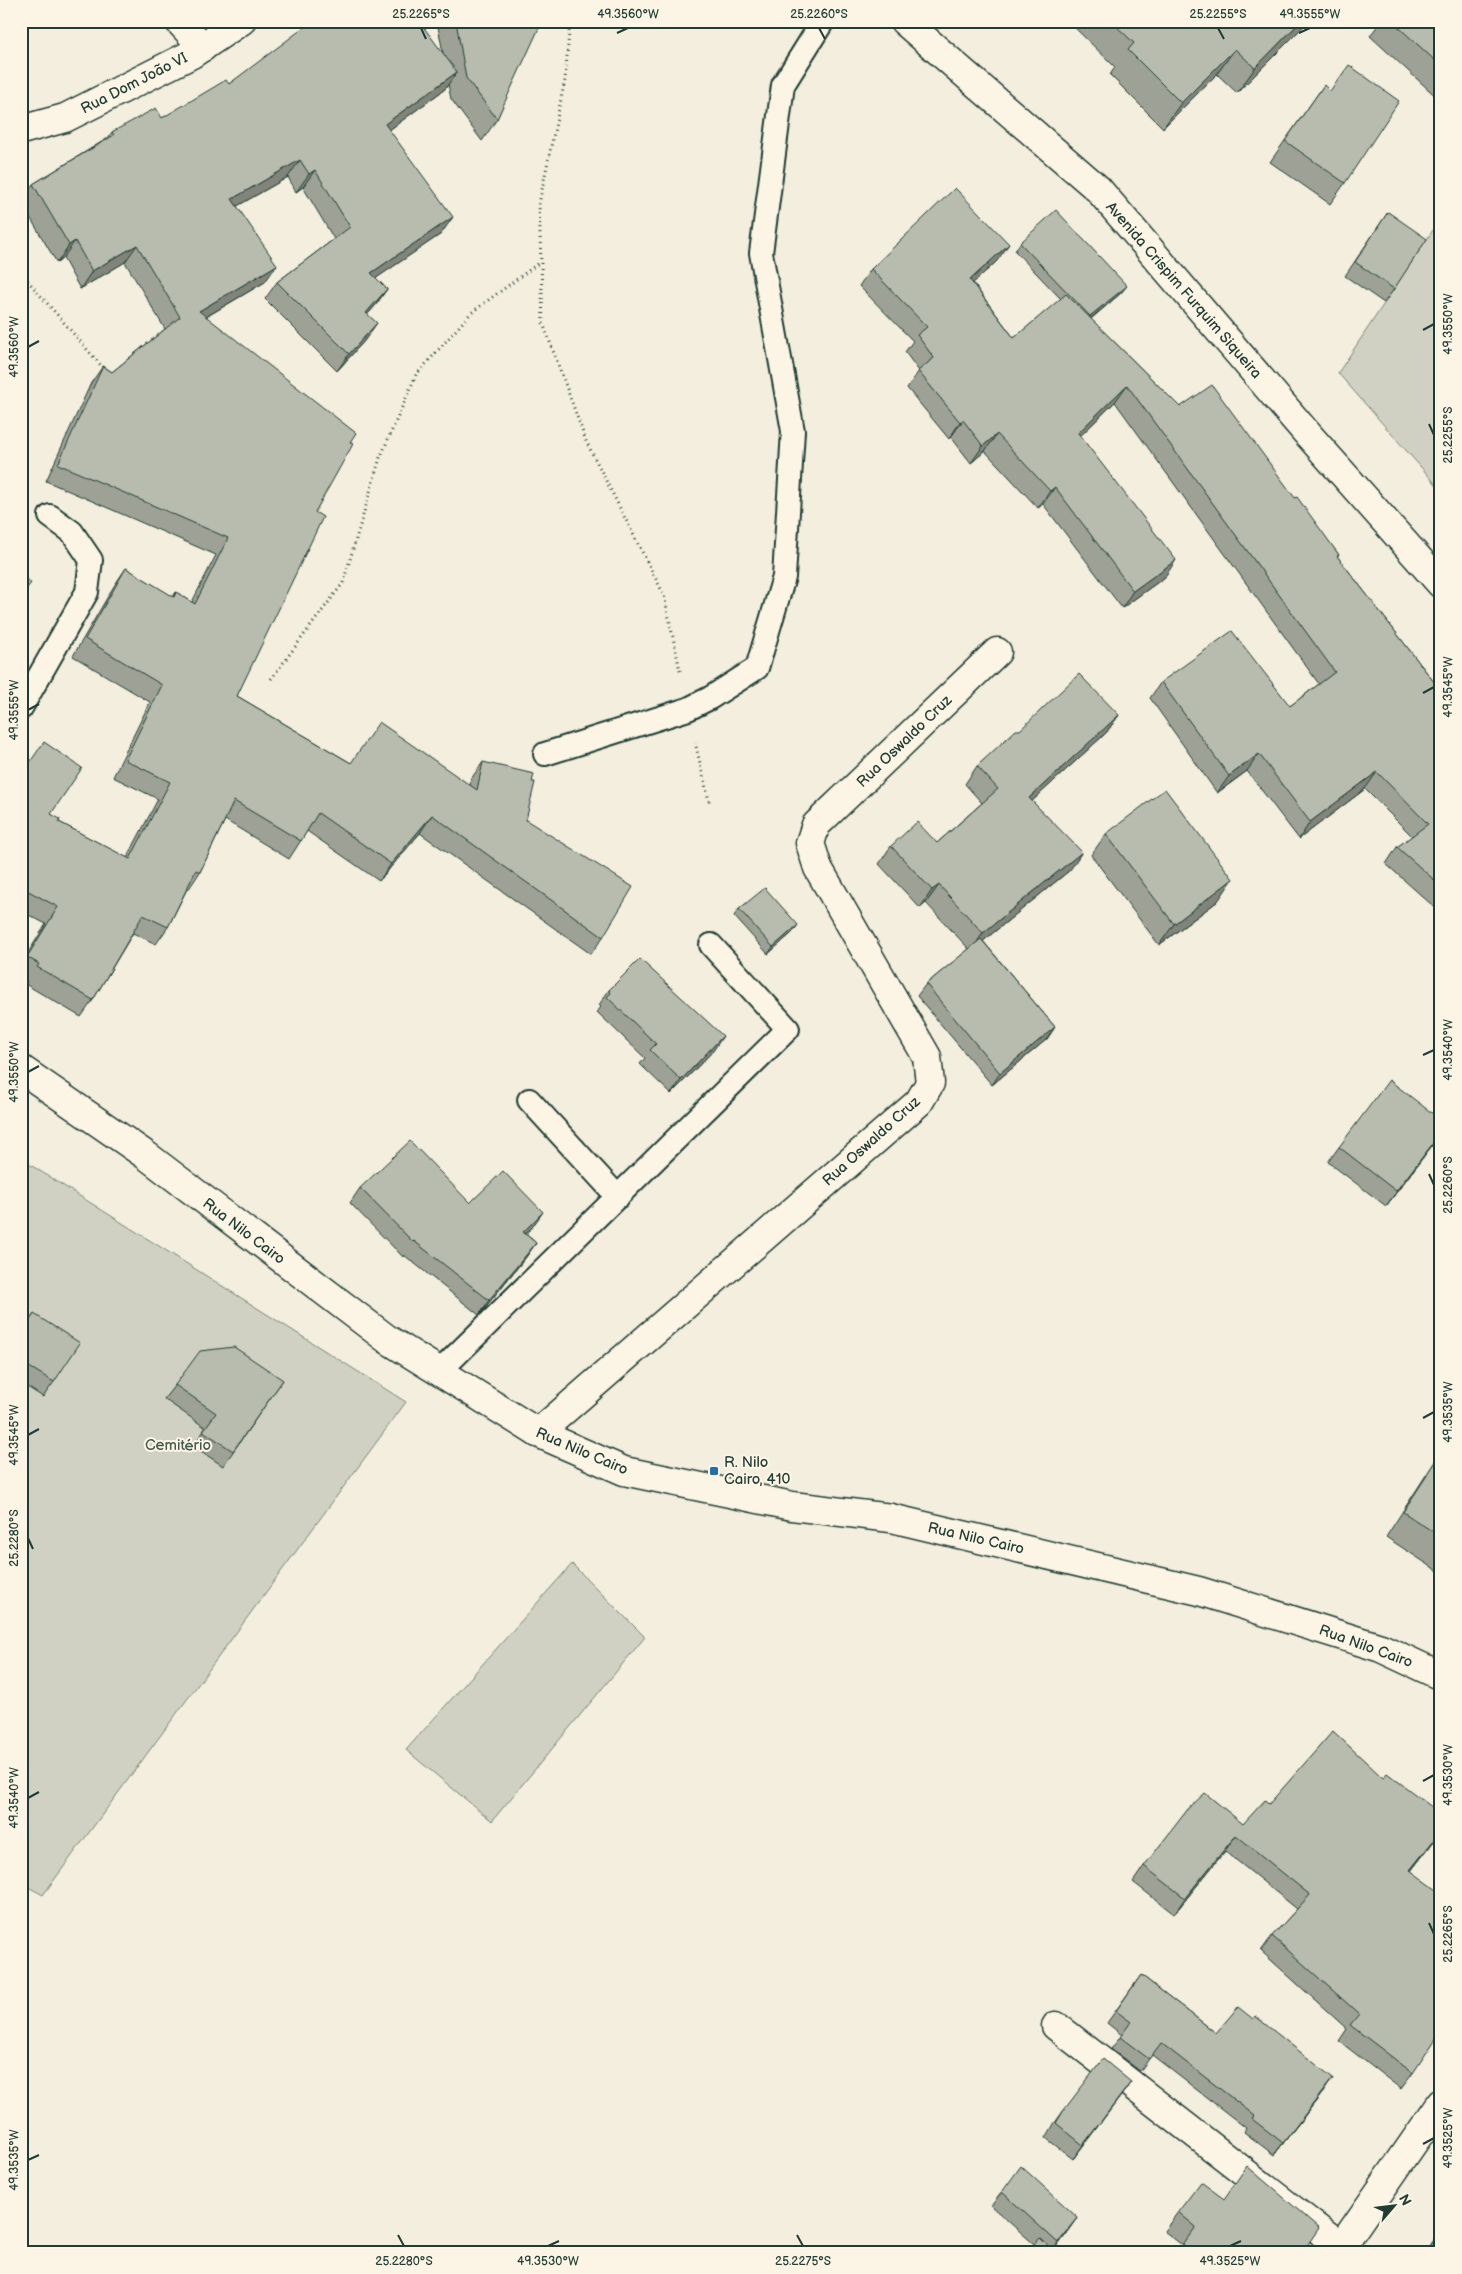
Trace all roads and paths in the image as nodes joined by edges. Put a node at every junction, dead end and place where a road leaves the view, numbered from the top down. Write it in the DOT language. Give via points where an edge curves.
graph roads {
  1 [pos="179,21"];
  2 [pos="241,21"];
  3 [pos="570,21"];
  4 [pos="823,21"];
  5 [pos="904,21"];
  6 [pos="203,47"];
  7 [pos="21,130"];
  8 [pos="541,261"];
  9 [pos="21,273"];
  10 [pos="106,371"];
  11 [pos="50,516"];
  12 [pos="1441,584"];
  13 [pos="997,652"];
  14 [pos="271,680"];
  15 [pos="21,708"];
  16 [pos="688,709"];
  17 [pos="545,754"];
  18 [pos="710,805"];
  19 [pos="711,946"];
  20 [pos="21,1069"];
  21 [pos="529,1100"];
  22 [pos="618,1196"];
  23 [pos="439,1372"];
  24 [pos="538,1433"];
  25 [pos="1441,1676"];
  26 [pos="1056,2026"];
  27 [pos="1441,2103"];
  1 -- 6 [label="street"];
  2 -- 6 [label="street, Rua Dom João VI"];
  3 -- 8 [label="path" via="565,80 538,204"];
  4 -- 16 [label="lane" via="783,85 761,253 793,431 784,577 757,668"];
  5 -- 12 [label="street, Avenida Crispim Furquim Siqueira" via="1098,189 1305,432"];
  6 -- 7 [label="street, Rua Dom João VI" via="64,118"];
  8 -- 14 [label="path" via="471,313 416,375 380,458 343,583"];
  8 -- 16 [label="path" via="543,323 586,442 664,595"];
  9 -- 10 [label="path"];
  11 -- 15 [label="lane" via="72,532 91,560 87,592"];
  13 -- 24 [label="street, Rua Oswaldo Cruz" via="816,824 810,843 818,868 928,1057 930,1083 918,1102"];
  16 -- 17 [label="lane"];
  16 -- 18 [label="path"];
  19 -- 22 [label="lane" via="788,1029"];
  20 -- 23 [label="street, Rua Nilo Cairo" via="147,1156 387,1339"];
  21 -- 22 [label="lane"];
  22 -- 23 [label="lane"];
  23 -- 24 [label="street, Rua Nilo Cairo"];
  24 -- 25 [label="street, Rua Nilo Cairo" via="624,1471 792,1506 891,1518 1199,1591 1380,1648"];
  26 -- 27 [label="street" via="1341,2247"];
}
